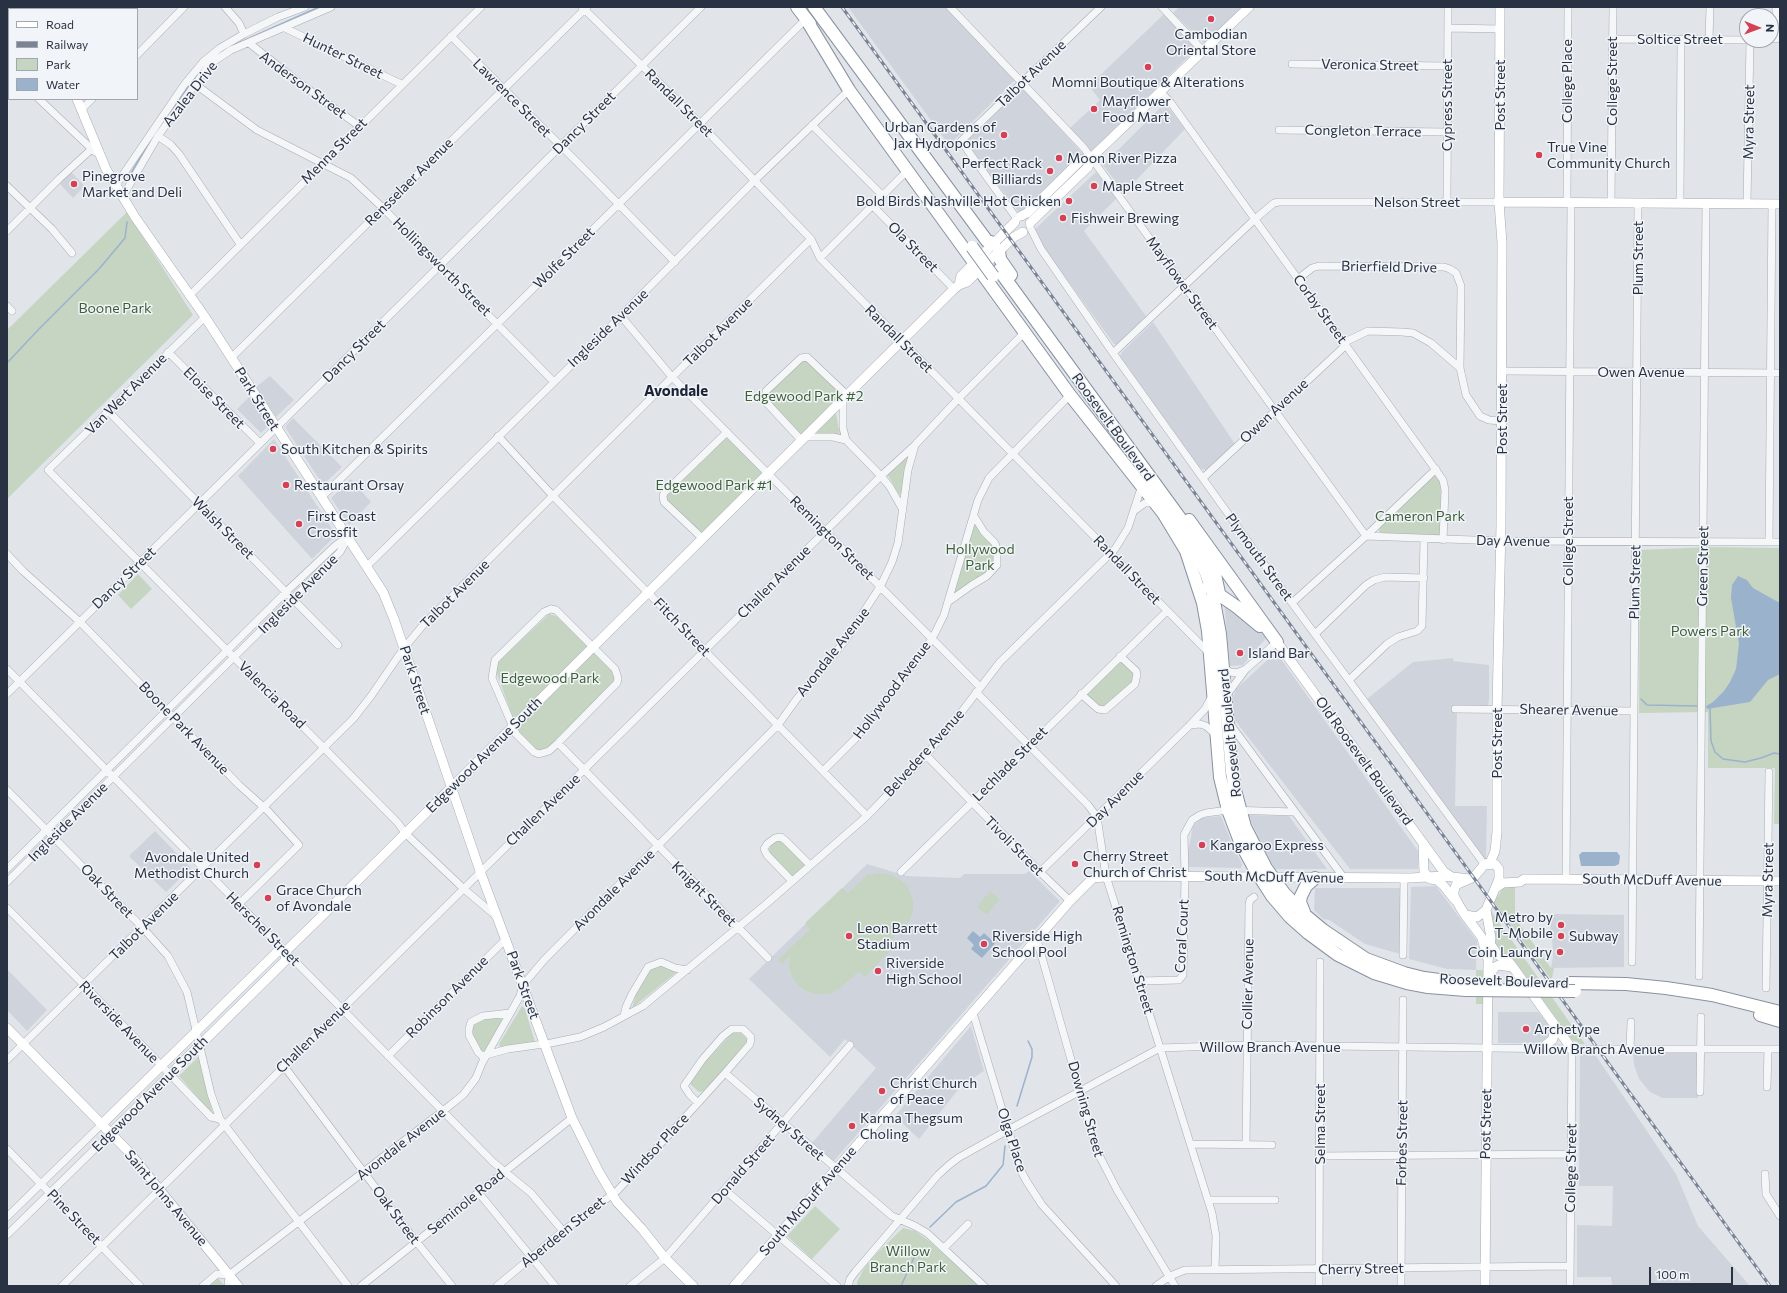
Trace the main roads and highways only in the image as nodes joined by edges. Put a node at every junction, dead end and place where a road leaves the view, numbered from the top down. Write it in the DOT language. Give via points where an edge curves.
graph roads {
  1 [pos="797,7"];
  2 [pos="1249,7"];
  3 [pos="1500,7"];
  4 [pos="815,9"];
  5 [pos="806,19"];
  6 [pos="78,100"];
  7 [pos="1091,158"];
  8 [pos="1499,202"];
  9 [pos="1776,204"];
  10 [pos="1018,219"];
  11 [pos="1027,229"];
  12 [pos="975,244"];
  13 [pos="997,246"];
  14 [pos="976,267"];
  15 [pos="996,273"];
  16 [pos="1132,472"];
  17 [pos="1207,545"];
  18 [pos="1193,568"];
  19 [pos="1216,592"];
  20 [pos="1277,642"];
  21 [pos="451,788"];
  22 [pos="1234,810"];
  23 [pos="1497,832"];
  24 [pos="1423,842"];
  25 [pos="1485,864"];
  26 [pos="1499,872"];
  27 [pos="1452,877"];
  28 [pos="1260,878"];
  29 [pos="1273,878"];
  30 [pos="1315,878"];
  31 [pos="1429,878"];
  32 [pos="1470,879"];
  33 [pos="1524,879"];
  34 [pos="1780,881"];
  35 [pos="1497,887"];
  36 [pos="1457,902"];
  37 [pos="1486,910"];
  38 [pos="1305,915"];
  39 [pos="1465,915"];
  40 [pos="1491,945"];
  41 [pos="286,951"];
  42 [pos="1488,962"];
  43 [pos="1512,967"];
  44 [pos="1488,978"];
  45 [pos="1466,986"];
  46 [pos="1573,987"];
  47 [pos="1780,1012"];
  48 [pos="1780,1021"];
  49 [pos="1555,1025"];
  50 [pos="7,1028"];
  51 [pos="1541,1049"];
  52 [pos="1572,1049"];
  53 [pos="102,1124"];
  54 [pos="111,1133"];
  55 [pos="238,1286"];
  56 [pos="693,1286"];
  57 [pos="734,1286"];
  58 [pos="1485,1286"];
  1 -- 5 [label="highway"];
  2 -- 7 [label="main road"];
  3 -- 8 [label="main road, Post Street"];
  4 -- 12 [label="highway"];
  4 -- 13 [label="highway" via="987,241"];
  5 -- 12 [label="highway"];
  5 -- 14 [label="highway" via="849,90"];
  6 -- 21 [label="main road, Park Street" via="94,147 116,185 154,246 232,358 386,599"];
  7 -- 10 [label="main road" via="1081,160"];
  7 -- 11 [label="main road" via="1088,167"];
  8 -- 9 [label="main road, Nelson Street"];
  8 -- 23 [label="main road, Post Street" via="1502,243 1502,421"];
  10 -- 11 [label="main road" via="1028,219"];
  10 -- 11 [label="main road" via="1018,230"];
  10 -- 13 [label="main road"];
  11 -- 13 [label="main road"];
  12 -- 15 [label="highway, bridge"];
  13 -- 14 [label="main road"];
  13 -- 17 [label="highway" via="1000,259"];
  14 -- 16 [label="highway" via="1070,396"];
  14 -- 21 [label="main road, Edgewood Avenue South" via="962,276 957,287"];
  15 -- 16 [label="highway"];
  15 -- 19 [label="highway, Roosevelt Boulevard" via="1180,518"];
  16 -- 18 [label="highway, Roosevelt Boulevard" via="1181,542"];
  17 -- 19 [label="highway" via="1214,561"];
  17 -- 20 [label="highway"];
  18 -- 19 [label="highway" via="1207,586"];
  18 -- 22 [label="highway, Roosevelt Boulevard" via="1203,603 1220,777"];
  19 -- 20 [label="highway" via="1251,618"];
  19 -- 22 [label="highway, Roosevelt Boulevard"];
  20 -- 24 [label="main road, Old Roosevelt Boulevard"];
  21 -- 41 [label="main road, Edgewood Avenue South"];
  21 -- 56 [label="main road, Park Street" via="572,1118 611,1193 665,1258"];
  22 -- 28 [label="highway, Roosevelt Boulevard" via="1241,844"];
  22 -- 29 [label="highway, Roosevelt Boulevard"];
  23 -- 25 [label="main road, Post Street" via="1495,851"];
  23 -- 26 [label="main road, Post Street" via="1500,847"];
  24 -- 27 [label="main road, Old Roosevelt Boulevard" via="1444,872"];
  24 -- 31 [label="main road" via="1424,872"];
  25 -- 26 [label="main road" via="1496,865"];
  25 -- 32 [label="main road"];
  26 -- 33 [label="main road, South McDuff Avenue"];
  26 -- 35 [label="main road, Post Street"];
  27 -- 31 [label="main road, South McDuff Avenue"];
  27 -- 32 [label="main road, South McDuff Avenue"];
  28 -- 29 [label="main road, South McDuff Avenue"];
  28 -- 45 [label="highway, Roosevelt Boulevard" via="1276,901 1308,933 1374,974 1428,987"];
  28 -- 57 [label="main road, South McDuff Avenue" via="1093,878 1070,901"];
  29 -- 30 [label="main road, South McDuff Avenue"];
  29 -- 38 [label="highway, Roosevelt Boulevard"];
  30 -- 31 [label="main road, South McDuff Avenue"];
  30 -- 38 [label="highway" via="1306,886 1301,896 1300,902"];
  31 -- 36 [label="main road" via="1443,885"];
  32 -- 36 [label="main road" via="1455,887 1454,896"];
  33 -- 34 [label="main road, South McDuff Avenue"];
  33 -- 35 [label="main road, South McDuff Avenue" via="1520,882 1503,883"];
  35 -- 37 [label="main road, Post Street"];
  36 -- 39 [label="main road"];
  37 -- 39 [label="main road" via="1477,917"];
  37 -- 40 [label="main road, Post Street"];
  38 -- 45 [label="highway, Roosevelt Boulevard" via="1366,959 1404,973"];
  39 -- 42 [label="main road, Post Street" via="1480,935"];
  40 -- 42 [label="main road, Post Street"];
  40 -- 43 [label="main road"];
  41 -- 53 [label="main road, Edgewood Avenue South" via="277,952"];
  41 -- 54 [label="main road, Edgewood Avenue South" via="285,961"];
  42 -- 44 [label="main road, Post Street"];
  43 -- 44 [label="main road" via="1499,965"];
  43 -- 49 [label="main road"];
  44 -- 58 [label="main road, Post Street"];
  45 -- 46 [label="highway, Roosevelt Boulevard, bridge"];
  46 -- 47 [label="highway, Roosevelt Boulevard" via="1626,984 1666,988 1712,995"];
  46 -- 48 [label="highway, Roosevelt Boulevard" via="1666,995 1734,1008"];
  49 -- 51 [label="main road" via="1553,1039"];
  49 -- 52 [label="main road"];
  50 -- 53 [label="main road, Saint Johns Avenue"];
  53 -- 54 [label="main road, Saint Johns Avenue"];
  54 -- 55 [label="main road, Saint Johns Avenue"];
}
